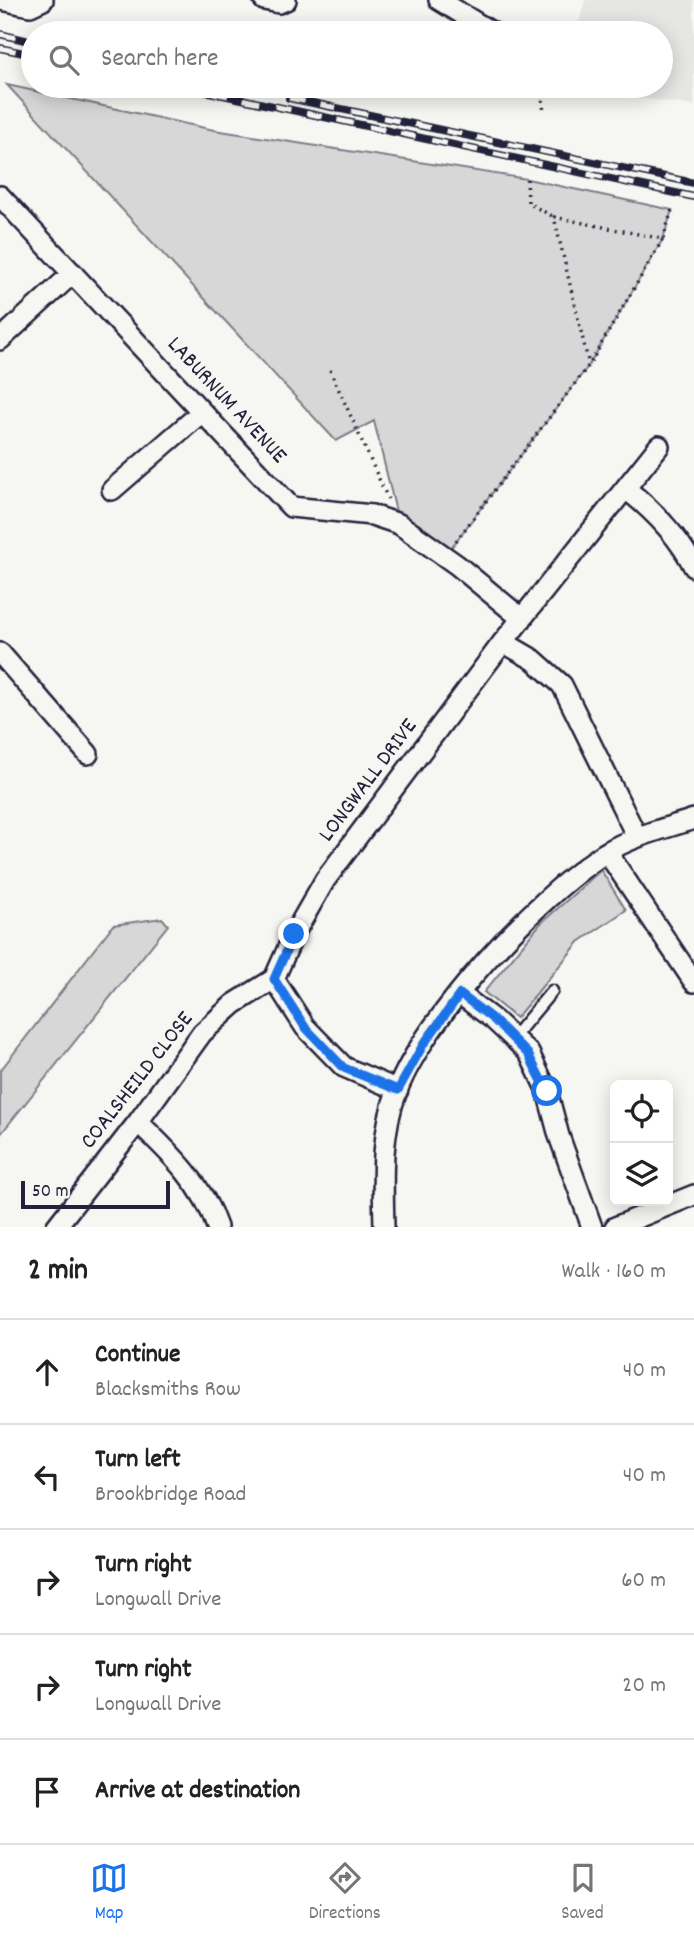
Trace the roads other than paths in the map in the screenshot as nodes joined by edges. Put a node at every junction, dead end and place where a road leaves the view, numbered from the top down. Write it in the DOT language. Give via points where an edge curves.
graph roads {
  1 [pos="2,0"];
  2 [pos="43,0"];
  3 [pos="264,0"];
  4 [pos="286,0"];
  5 [pos="439,0"];
  6 [pos="473,21"];
  7 [pos="0,196"];
  8 [pos="73,273"];
  9 [pos="0,340"];
  10 [pos="202,412"];
  11 [pos="659,446"];
  12 [pos="626,489"];
  13 [pos="112,490"];
  14 [pos="694,567"];
  15 [pos="522,619"];
  16 [pos="503,642"];
  17 [pos="0,653"];
  18 [pos="89,754"];
  19 [pos="694,819"];
  20 [pos="637,836"];
  21 [pos="607,852"];
  22 [pos="274,979"];
  23 [pos="694,982"];
  24 [pos="552,991"];
  25 [pos="460,994"];
  26 [pos="513,1038"];
  27 [pos="398,1090"];
  28 [pos="138,1122"];
  29 [pos="694,1195"];
  30 [pos="56,1227"];
  31 [pos="217,1227"];
  32 [pos="384,1227"];
  33 [pos="592,1227"];
  34 [pos="615,1227"];
  1 -- 2 [label="street" via="30,6"];
  3 -- 4 [label="street"];
  5 -- 6 [label="street"];
  7 -- 8 [label="street, LABURNUM AVENUE"];
  8 -- 9 [label="street"];
  8 -- 10 [label="street, LABURNUM AVENUE"];
  10 -- 13 [label="street"];
  10 -- 15 [label="street, LABURNUM AVENUE" via="291,508 372,515 399,524"];
  11 -- 12 [label="street, LONGWALL DRIVE"];
  12 -- 14 [label="street" via="651,508"];
  12 -- 15 [label="street, LONGWALL DRIVE"];
  15 -- 16 [label="street, LONGWALL DRIVE"];
  16 -- 20 [label="street" via="534,660 562,685"];
  16 -- 22 [label="street, LONGWALL DRIVE" via="325,880"];
  17 -- 18 [label="street"];
  19 -- 20 [label="street"];
  20 -- 21 [label="street"];
  21 -- 23 [label="street"];
  21 -- 25 [label="street" via="566,880"];
  22 -- 27 [label="street" via="305,1027 344,1068"];
  22 -- 28 [label="street, COALSHEILD CLOSE" via="234,1004 202,1032"];
  24 -- 26 [label="lane"];
  25 -- 26 [label="street"];
  25 -- 27 [label="street"];
  26 -- 33 [label="street" via="528,1054 547,1091"];
  27 -- 32 [label="street" via="382,1168"];
  28 -- 30 [label="street, COALSHEILD CLOSE"];
  28 -- 31 [label="street" via="175,1158 210,1207"];
  29 -- 34 [label="street"];
}
